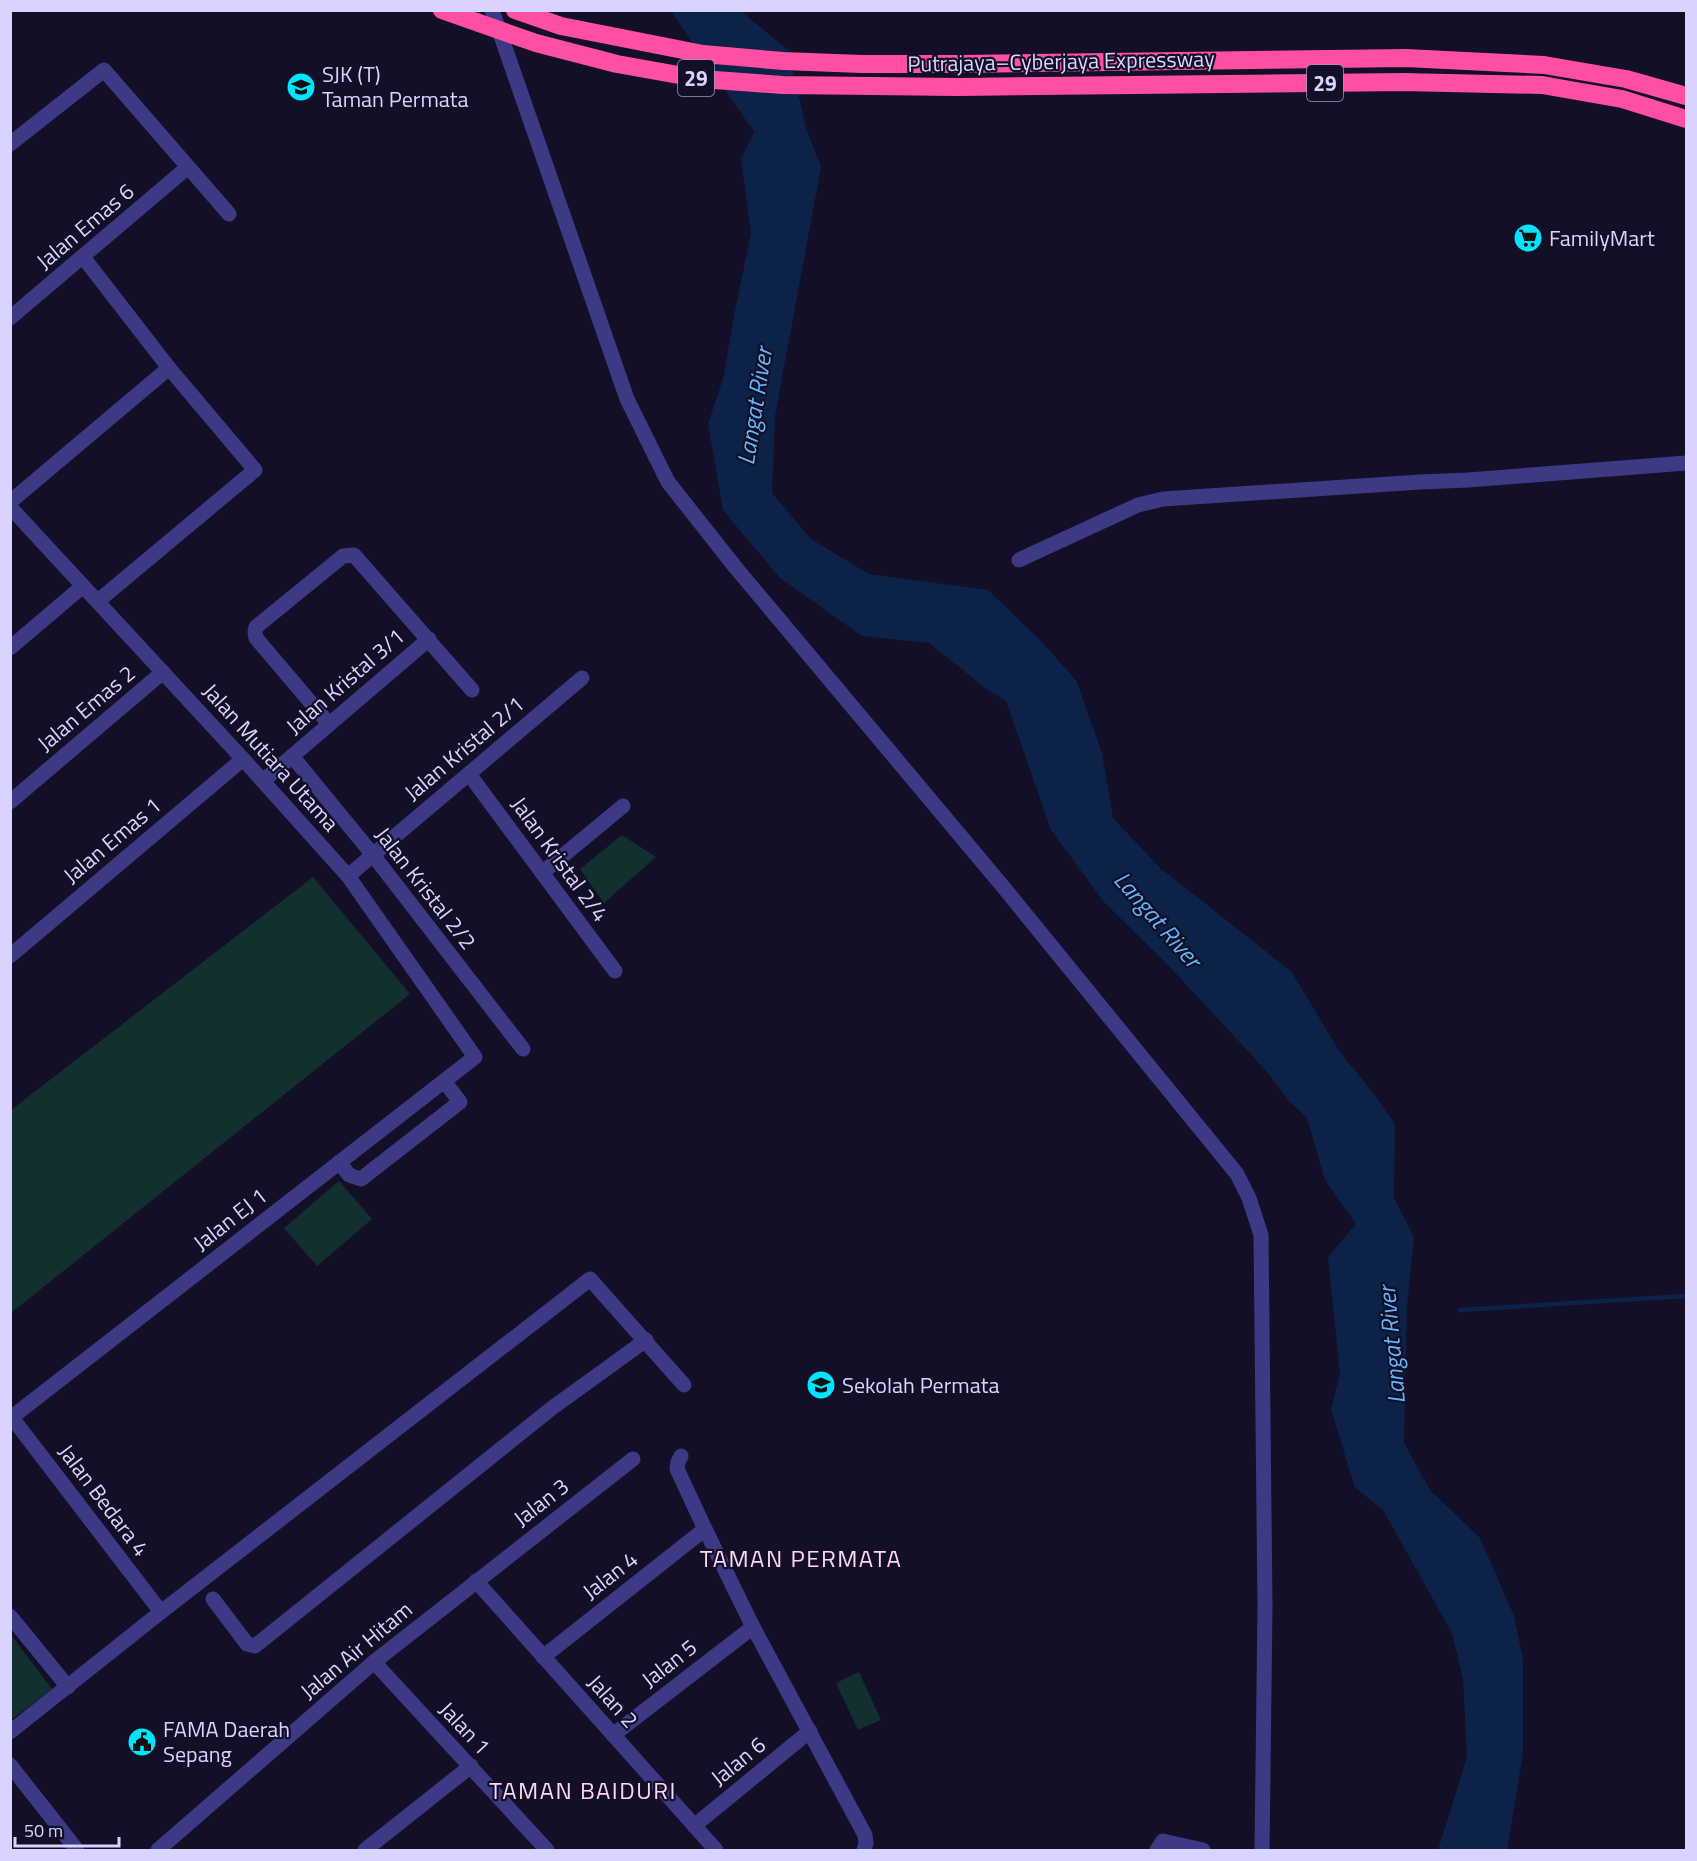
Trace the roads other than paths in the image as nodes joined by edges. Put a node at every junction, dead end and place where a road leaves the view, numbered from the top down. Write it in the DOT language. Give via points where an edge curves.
graph roads {
  1 [pos="442,10"];
  2 [pos="492,10"];
  3 [pos="515,10"];
  4 [pos="1686,96"];
  5 [pos="1686,119"];
  6 [pos="10,144"];
  7 [pos="188,167"];
  8 [pos="229,214"];
  9 [pos="82,257"];
  10 [pos="10,318"];
  11 [pos="169,368"];
  12 [pos="1686,463"];
  13 [pos="10,504"];
  14 [pos="1019,560"];
  15 [pos="83,586"];
  16 [pos="98,601"];
  17 [pos="429,639"];
  18 [pos="10,648"];
  19 [pos="163,672"];
  20 [pos="582,678"];
  21 [pos="472,690"];
  22 [pos="329,724"];
  23 [pos="292,756"];
  24 [pos="243,759"];
  25 [pos="469,774"];
  26 [pos="263,781"];
  27 [pos="10,801"];
  28 [pos="623,806"];
  29 [pos="372,855"];
  30 [pos="542,873"];
  31 [pos="348,876"];
  32 [pos="10,956"];
  33 [pos="615,971"];
  34 [pos="523,1048"];
  35 [pos="476,1057"];
  36 [pos="444,1081"];
  37 [pos="339,1162"];
  38 [pos="646,1340"];
  39 [pos="684,1385"];
  40 [pos="11,1416"];
  41 [pos="681,1456"];
  42 [pos="633,1459"];
  43 [pos="705,1529"];
  44 [pos="476,1581"];
  45 [pos="213,1599"];
  46 [pos="161,1612"];
  47 [pos="10,1616"];
  48 [pos="753,1627"];
  49 [pos="543,1657"];
  50 [pos="374,1662"];
  51 [pos="68,1687"];
  52 [pos="810,1731"];
  53 [pos="10,1732"];
  54 [pos="613,1735"];
  55 [pos="10,1765"];
  56 [pos="471,1766"];
  57 [pos="694,1826"];
  58 [pos="865,1843"];
  59 [pos="1160,1846"];
  60 [pos="77,1851"];
  61 [pos="158,1851"];
  62 [pos="365,1851"];
  63 [pos="547,1851"];
  64 [pos="716,1851"];
  65 [pos="1203,1851"];
  66 [pos="1262,1851"];
  1 -- 5 [label="highway, Putrajaya–Cyberjaya Expressway / 29, bridge" via="536,43 616,64 701,79 783,85 959,87 1403,82 1542,85 1622,99"];
  2 -- 66 [label="street" via="627,399 668,482 1237,1174 1249,1198 1261,1235 1265,1606"];
  3 -- 4 [label="highway, Putrajaya–Cyberjaya Expressway / 29" via="561,27 703,54 794,62 960,64 1406,58 1544,65 1626,79"];
  6 -- 7 [label="street" via="104,70"];
  7 -- 8 [label="street"];
  7 -- 9 [label="street, Jalan Emas 6"];
  9 -- 10 [label="street, Jalan Emas 6"];
  9 -- 11 [label="street"];
  11 -- 13 [label="street"];
  11 -- 16 [label="street" via="255,470"];
  12 -- 14 [label="street" via="1162,499 1138,505"];
  13 -- 15 [label="street, Jalan Mutiara Utama"];
  15 -- 16 [label="street, Jalan Mutiara Utama"];
  15 -- 18 [label="street"];
  16 -- 19 [label="street, Jalan Mutiara Utama"];
  17 -- 21 [label="street"];
  17 -- 22 [label="street, Jalan Kristal 3/1"];
  17 -- 22 [label="street" via="354,555 343,556 256,627 256,638"];
  19 -- 24 [label="street, Jalan Mutiara Utama"];
  19 -- 27 [label="street, Jalan Emas 2"];
  20 -- 25 [label="street, Jalan Kristal 2/1"];
  22 -- 23 [label="street, Jalan Kristal 3/1"];
  23 -- 26 [label="street, Jalan Kristal 3/1"];
  23 -- 29 [label="street, Jalan Kristal 2/2"];
  24 -- 26 [label="street, Jalan Mutiara Utama"];
  24 -- 32 [label="street, Jalan Emas 1"];
  25 -- 29 [label="street, Jalan Kristal 2/1"];
  25 -- 30 [label="street, Jalan Kristal 2/4"];
  26 -- 31 [label="street, Jalan Mutiara Utama"];
  28 -- 30 [label="street"];
  29 -- 31 [label="street, Jalan Kristal 2/1"];
  29 -- 34 [label="street, Jalan Kristal 2/2"];
  30 -- 33 [label="street, Jalan Kristal 2/4"];
  31 -- 35 [label="street, Jalan Mutiara Utama"];
  35 -- 36 [label="street, Jalan EJ 1"];
  36 -- 37 [label="street, Jalan EJ 1"];
  36 -- 37 [label="street" via="460,1102 361,1179 349,1175"];
  37 -- 40 [label="street, Jalan EJ 1"];
  38 -- 39 [label="street"];
  38 -- 45 [label="street" via="552,1408 255,1646 247,1644"];
  38 -- 46 [label="street" via="590,1279"];
  40 -- 46 [label="street, Jalan Bedara 4"];
  41 -- 43 [label="street" via="677,1468"];
  42 -- 44 [label="street, Jalan 3"];
  43 -- 48 [label="street"];
  43 -- 49 [label="street, Jalan 4"];
  44 -- 49 [label="street, Jalan 2"];
  44 -- 50 [label="street, Jalan Air Hitam"];
  46 -- 51 [label="street"];
  47 -- 51 [label="street"];
  48 -- 52 [label="street"];
  48 -- 54 [label="street, Jalan 5"];
  49 -- 54 [label="street, Jalan 2"];
  50 -- 56 [label="street, Jalan 1"];
  50 -- 61 [label="street, Jalan Air Hitam"];
  51 -- 53 [label="street"];
  52 -- 57 [label="street, Jalan 6"];
  52 -- 58 [label="street"];
  54 -- 57 [label="street, Jalan 2"];
  55 -- 60 [label="street"];
  56 -- 62 [label="street"];
  56 -- 63 [label="street, Jalan 1"];
  57 -- 64 [label="street, Jalan 2"];
  59 -- 65 [label="street"];
}
